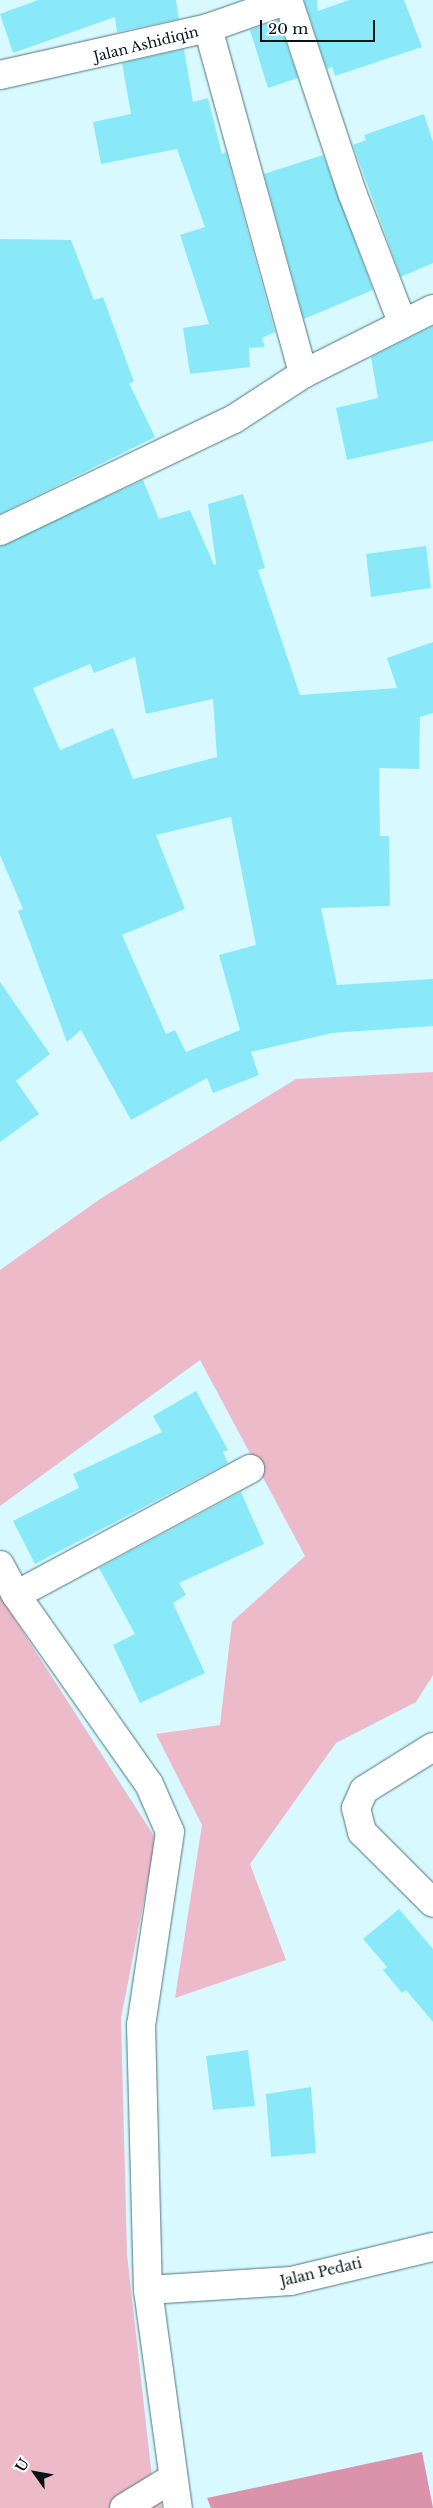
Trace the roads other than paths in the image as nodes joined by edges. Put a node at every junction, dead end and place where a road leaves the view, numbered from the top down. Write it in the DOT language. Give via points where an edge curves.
graph roads {
  1 [pos="288,0"];
  2 [pos="208,28"];
  3 [pos="0,75"];
  4 [pos="433,310"];
  5 [pos="402,322"];
  6 [pos="303,374"];
  7 [pos="0,531"];
  8 [pos="250,1469"];
  9 [pos="0,1565"];
  10 [pos="16,1595"];
  11 [pos="433,1747"];
  12 [pos="433,1903"];
  13 [pos="433,2248"];
  14 [pos="148,2290"];
  15 [pos="173,2478"];
  16 [pos="124,2508"];
  17 [pos="178,2508"];
  1 -- 2 [label="street, Jalan Ashidiqin"];
  1 -- 5 [label="street" via="353,194"];
  2 -- 3 [label="street, Jalan Ashidiqin"];
  2 -- 6 [label="street"];
  4 -- 5 [label="street"];
  5 -- 6 [label="street"];
  6 -- 7 [label="street" via="234,419"];
  8 -- 10 [label="street"];
  9 -- 10 [label="street"];
  10 -- 14 [label="street" via="149,1784 170,1832 141,2025"];
  11 -- 12 [label="street" via="364,1790 356,1808 362,1832"];
  13 -- 14 [label="street, Jalan Pedati" via="291,2282"];
  14 -- 15 [label="street"];
  15 -- 16 [label="street"];
  15 -- 17 [label="street"];
}
